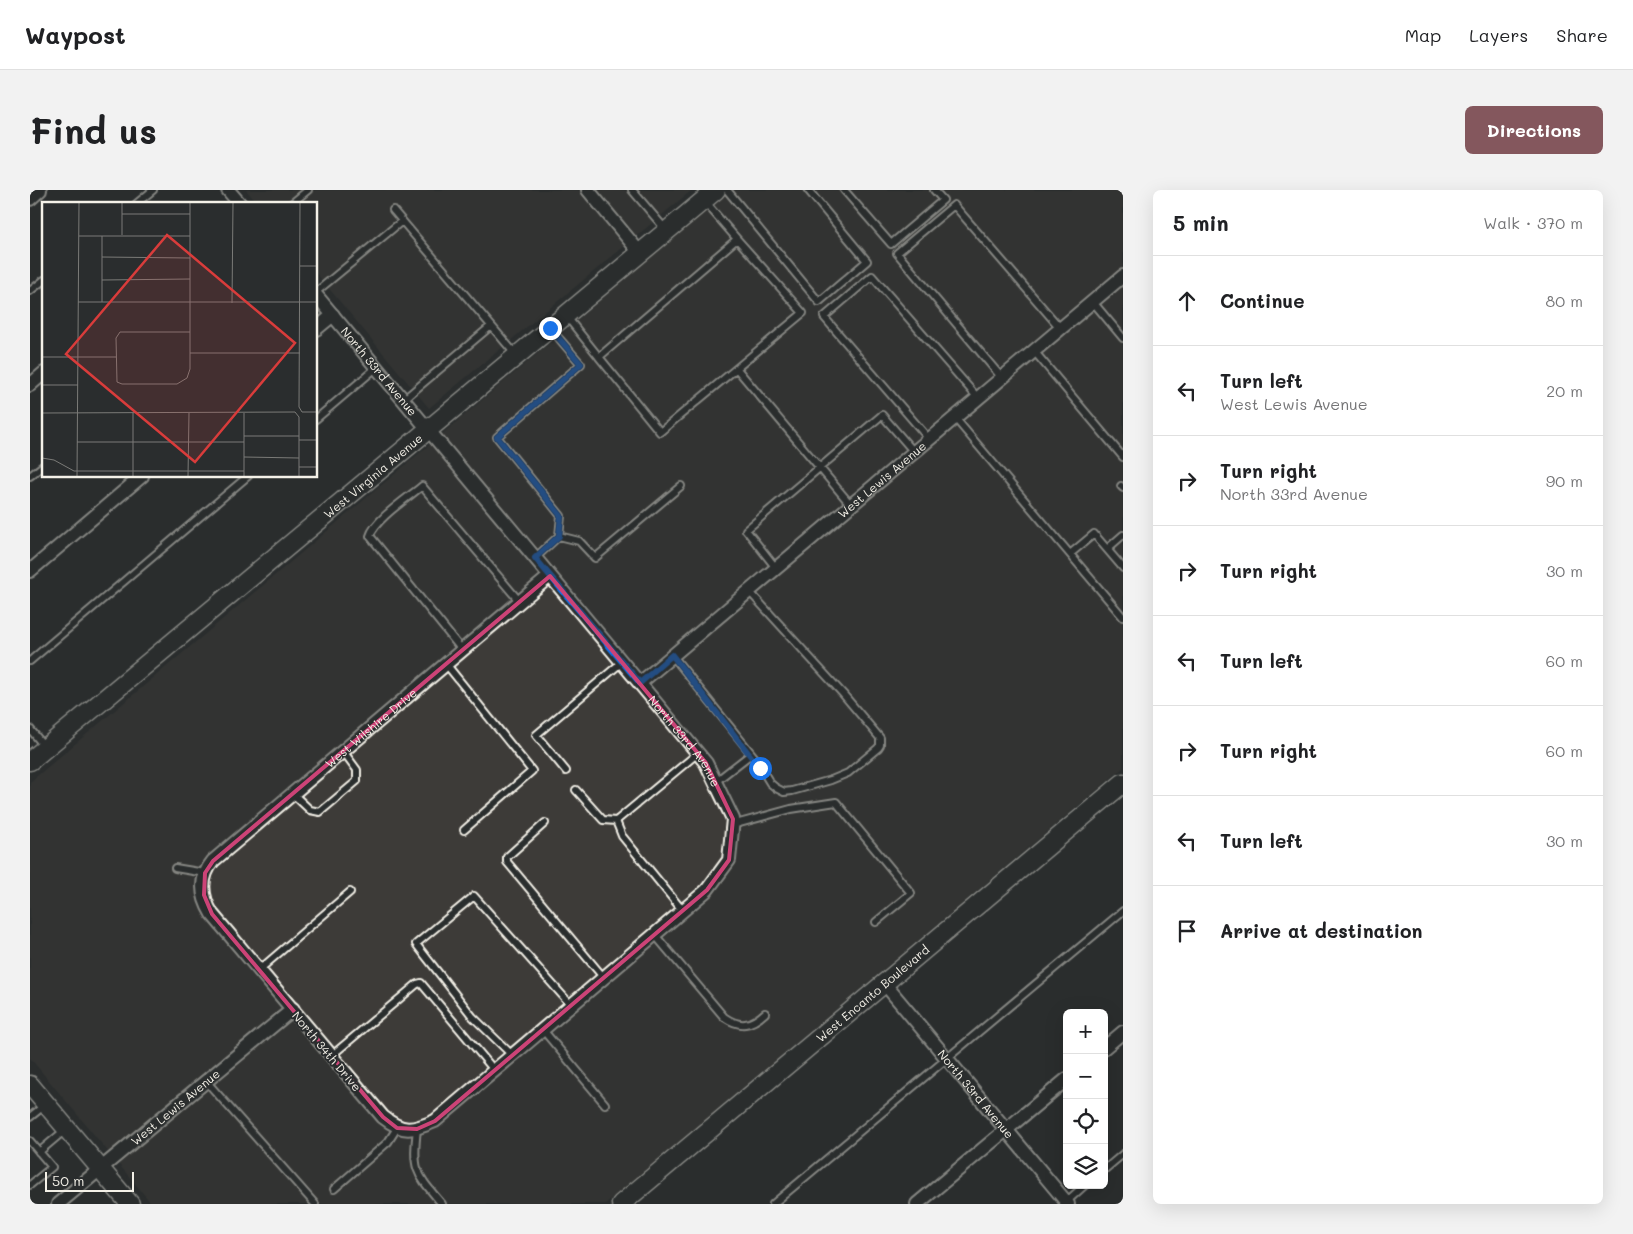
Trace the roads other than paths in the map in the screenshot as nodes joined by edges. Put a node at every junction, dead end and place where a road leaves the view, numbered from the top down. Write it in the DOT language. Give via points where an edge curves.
graph roads {
  1 [pos="40,190"];
  2 [pos="153,190"];
  3 [pos="228,190"];
  4 [pos="308,190"];
  5 [pos="588,190"];
  6 [pos="632,190"];
  7 [pos="727,190"];
  8 [pos="808,190"];
  9 [pos="844,190"];
  10 [pos="934,190"];
  11 [pos="710,195"];
  12 [pos="30,199"];
  13 [pos="138,202"];
  14 [pos="238,202"];
  15 [pos="293,202"];
  16 [pos="393,210"];
  17 [pos="402,221"];
  18 [pos="667,231"];
  19 [pos="736,239"];
  20 [pos="640,254"];
  21 [pos="1123,276"];
  22 [pos="42,282"];
  23 [pos="30,291"];
  24 [pos="318,292"];
  25 [pos="318,296"];
  26 [pos="1093,302"];
  27 [pos="333,315"];
  28 [pos="566,316"];
  29 [pos="492,326"];
  30 [pos="318,327"];
  31 [pos="550,328"];
  32 [pos="1060,329"];
  33 [pos="1123,338"];
  34 [pos="1034,351"];
  35 [pos="517,356"];
  36 [pos="599,357"];
  37 [pos="376,368"];
  38 [pos="737,369"];
  39 [pos="42,376"];
  40 [pos="1002,378"];
  41 [pos="30,385"];
  42 [pos="978,398"];
  43 [pos="403,400"];
  44 [pos="318,417"];
  45 [pos="955,418"];
  46 [pos="428,430"];
  47 [pos="929,440"];
  48 [pos="914,452"];
  49 [pos="1123,457"];
  50 [pos="42,467"];
  51 [pos="820,468"];
  52 [pos="30,476"];
  53 [pos="140,478"];
  54 [pos="246,478"];
  55 [pos="681,486"];
  56 [pos="851,505"];
  57 [pos="1123,535"];
  58 [pos="559,536"];
  59 [pos="1107,549"];
  60 [pos="1070,554"];
  61 [pos="535,558"];
  62 [pos="776,568"];
  63 [pos="1123,568"];
  64 [pos="30,572"];
  65 [pos="550,576"];
  66 [pos="749,591"];
  67 [pos="520,602"];
  68 [pos="1123,617"];
  69 [pos="462,650"];
  70 [pos="672,655"];
  71 [pos="30,661"];
  72 [pos="622,662"];
  73 [pos="446,664"];
  74 [pos="640,683"];
  75 [pos="30,729"];
  76 [pos="46,748"];
  77 [pos="343,751"];
  78 [pos="698,753"];
  79 [pos="751,754"];
  80 [pos="30,761"];
  81 [pos="566,771"];
  82 [pos="715,782"];
  83 [pos="1123,783"];
  84 [pos="576,790"];
  85 [pos="293,794"];
  86 [pos="616,821"];
  87 [pos="545,823"];
  88 [pos="732,825"];
  89 [pos="464,830"];
  90 [pos="175,868"];
  91 [pos="205,873"];
  92 [pos="202,887"];
  93 [pos="350,892"];
  94 [pos="683,910"];
  95 [pos="1123,911"];
  96 [pos="876,922"];
  97 [pos="655,935"];
  98 [pos="259,970"];
  99 [pos="604,978"];
  100 [pos="884,983"];
  101 [pos="571,1006"];
  102 [pos="292,1009"];
  103 [pos="765,1013"];
  104 [pos="543,1030"];
  105 [pos="1123,1032"];
  106 [pos="1108,1045"];
  107 [pos="512,1055"];
  108 [pos="331,1056"];
  109 [pos="946,1057"];
  110 [pos="494,1070"];
  111 [pos="206,1081"];
  112 [pos="1063,1082"];
  113 [pos="30,1085"];
  114 [pos="46,1104"];
  115 [pos="605,1104"];
  116 [pos="30,1117"];
  117 [pos="397,1128"];
  118 [pos="66,1129"];
  119 [pos="417,1129"];
  120 [pos="1006,1130"];
  121 [pos="30,1141"];
  122 [pos="39,1152"];
  123 [pos="1123,1154"];
  124 [pos="1108,1167"];
  125 [pos="100,1169"];
  126 [pos="30,1185"];
  127 [pos="334,1189"];
  128 [pos="1081,1189"];
  129 [pos="1065,1203"];
  130 [pos="58,1204"];
  131 [pos="130,1204"];
  132 [pos="315,1204"];
  133 [pos="442,1204"];
  134 [pos="621,1204"];
  135 [pos="773,1204"];
  136 [pos="917,1204"];
  1 -- 12 [label="street"];
  2 -- 13 [label="lane"];
  3 -- 14 [label="street"];
  4 -- 15 [label="lane"];
  5 -- 20 [label="street"];
  6 -- 18 [label="lane"];
  7 -- 8 [label="lane" via="819,302 867,262"];
  9 -- 10 [label="lane" via="891,244 943,200"];
  11 -- 18 [label="street, West Virginia Avenue"];
  11 -- 19 [label="lane"];
  16 -- 17 [label="lane"];
  17 -- 24 [label="lane"];
  17 -- 29 [label="lane"];
  18 -- 20 [label="street, West Virginia Avenue"];
  19 -- 36 [label="lane"];
  19 -- 38 [label="lane" via="803,313"];
  20 -- 28 [label="street, West Virginia Avenue"];
  21 -- 26 [label="street, West Lewis Avenue"];
  22 -- 23 [label="lane"];
  25 -- 27 [label="street, North 33rd Avenue"];
  26 -- 32 [label="street, West Lewis Avenue"];
  26 -- 33 [label="lane"];
  27 -- 30 [label="street"];
  27 -- 37 [label="street, North 33rd Avenue"];
  28 -- 31 [label="street, West Virginia Avenue"];
  28 -- 36 [label="lane"];
  29 -- 35 [label="lane"];
  29 -- 43 [label="lane"];
  31 -- 35 [label="street, West Virginia Avenue"];
  31 -- 58 [label="lane" via="581,364 497,437 561,516"];
  32 -- 34 [label="street, West Lewis Avenue"];
  32 -- 40 [label="lane" via="954,205 897,253"];
  34 -- 40 [label="street, West Lewis Avenue"];
  34 -- 49 [label="lane"];
  35 -- 46 [label="street, West Virginia Avenue"];
  36 -- 38 [label="lane" via="660,432"];
  37 -- 43 [label="street, North 33rd Avenue"];
  37 -- 44 [label="lane"];
  38 -- 51 [label="lane"];
  39 -- 41 [label="street"];
  40 -- 42 [label="street, West Lewis Avenue"];
  42 -- 45 [label="street, West Lewis Avenue"];
  42 -- 47 [label="lane" via="872,276 824,317"];
  43 -- 46 [label="street, North 33rd Avenue"];
  45 -- 47 [label="street, West Lewis Avenue"];
  45 -- 60 [label="lane"];
  46 -- 61 [label="street, North 33rd Avenue"];
  46 -- 76 [label="street, West Virginia Avenue"];
  47 -- 48 [label="street, West Lewis Avenue"];
  48 -- 51 [label="lane" via="882,415"];
  48 -- 56 [label="street, West Lewis Avenue"];
  50 -- 52 [label="lane"];
  51 -- 56 [label="lane"];
  51 -- 62 [label="lane" via="746,530"];
  53 -- 64 [label="street"];
  54 -- 71 [label="lane"];
  55 -- 58 [label="lane" via="595,558 580,541"];
  56 -- 62 [label="street, West Lewis Avenue"];
  57 -- 59 [label="lane"];
  58 -- 61 [label="lane"];
  59 -- 60 [label="lane" via="1094,534"];
  59 -- 63 [label="lane"];
  60 -- 68 [label="lane"];
  61 -- 65 [label="street, North 33rd Avenue"];
  62 -- 66 [label="street, West Lewis Avenue"];
  65 -- 67 [label="street, West Wilshire Drive"];
  65 -- 72 [label="street, North 33rd Avenue"];
  66 -- 70 [label="street, West Lewis Avenue"];
  66 -- 79 [label="lane" via="843,694 881,742 848,772 807,788 784,792 770,783"];
  67 -- 69 [label="street, West Wilshire Drive"];
  67 -- 69 [label="lane" via="422,486 380,520 370,536"];
  69 -- 73 [label="street, West Wilshire Drive"];
  70 -- 74 [label="street, West Lewis Avenue"];
  70 -- 79 [label="lane"];
  72 -- 74 [label="street, North 33rd Avenue"];
  72 -- 81 [label="lane" via="536,735"];
  73 -- 77 [label="street, West Wilshire Drive"];
  73 -- 89 [label="lane" via="532,771"];
  74 -- 78 [label="street, North 33rd Avenue"];
  75 -- 76 [label="lane"];
  76 -- 80 [label="street, West Virginia Avenue"];
  77 -- 85 [label="street, West Wilshire Drive"];
  77 -- 85 [label="lane" via="357,770 357,781 320,812 310,810"];
  78 -- 82 [label="street, North 33rd Avenue"];
  78 -- 86 [label="lane"];
  79 -- 82 [label="lane"];
  82 -- 88 [label="street, North 33rd Avenue" via="733,819"];
  83 -- 100 [label="street, West Encanto Boulevard"];
  84 -- 86 [label="lane" via="603,820"];
  85 -- 91 [label="street, West Wilshire Drive" via="213,861"];
  86 -- 94 [label="lane" via="622,836"];
  87 -- 99 [label="lane" via="508,857 507,862"];
  88 -- 94 [label="street, North 33rd Avenue" via="729,860 707,890"];
  88 -- 96 [label="lane" via="791,809 836,802 911,893"];
  90 -- 91 [label="lane"];
  91 -- 92 [label="street, West Wilshire Drive"];
  92 -- 98 [label="street, North 34th Drive" via="206,905 212,914"];
  93 -- 98 [label="lane"];
  94 -- 97 [label="street, North 33rd Avenue"];
  95 -- 109 [label="lane"];
  97 -- 99 [label="street, North 33rd Avenue"];
  97 -- 103 [label="lane" via="724,1017 745,1026"];
  98 -- 102 [label="street, North 34th Drive"];
  99 -- 101 [label="street, North 33rd Avenue"];
  100 -- 109 [label="street, North 33rd Avenue"];
  100 -- 134 [label="street, West Encanto Boulevard"];
  101 -- 104 [label="street, North 33rd Avenue"];
  101 -- 107 [label="lane" via="474,896 416,944 477,1020"];
  102 -- 108 [label="street, North 34th Drive"];
  102 -- 111 [label="street, West Lewis Avenue"];
  104 -- 107 [label="street, North 33rd Avenue"];
  104 -- 115 [label="lane"];
  105 -- 106 [label="street"];
  107 -- 110 [label="street, North 33rd Avenue"];
  108 -- 110 [label="lane" via="421,983"];
  108 -- 117 [label="street, North 34th Drive" via="383,1117"];
  109 -- 120 [label="street, North 33rd Avenue"];
  109 -- 135 [label="lane"];
  110 -- 119 [label="street, North 33rd Avenue" via="435,1120"];
  111 -- 125 [label="street, West Lewis Avenue"];
  111 -- 132 [label="lane"];
  112 -- 120 [label="street"];
  113 -- 114 [label="street"];
  114 -- 116 [label="lane"];
  114 -- 118 [label="street"];
  117 -- 119 [label="street"];
  117 -- 127 [label="lane" via="388,1142"];
  118 -- 122 [label="lane"];
  118 -- 125 [label="street"];
  119 -- 133 [label="lane" via="414,1150 418,1175"];
  120 -- 129 [label="street, North 33rd Avenue"];
  120 -- 136 [label="street"];
  121 -- 122 [label="lane"];
  122 -- 126 [label="lane" via="52,1167"];
  123 -- 124 [label="lane"];
  125 -- 130 [label="street, West Lewis Avenue"];
  125 -- 131 [label="street"];
  128 -- 129 [label="lane"];
}
